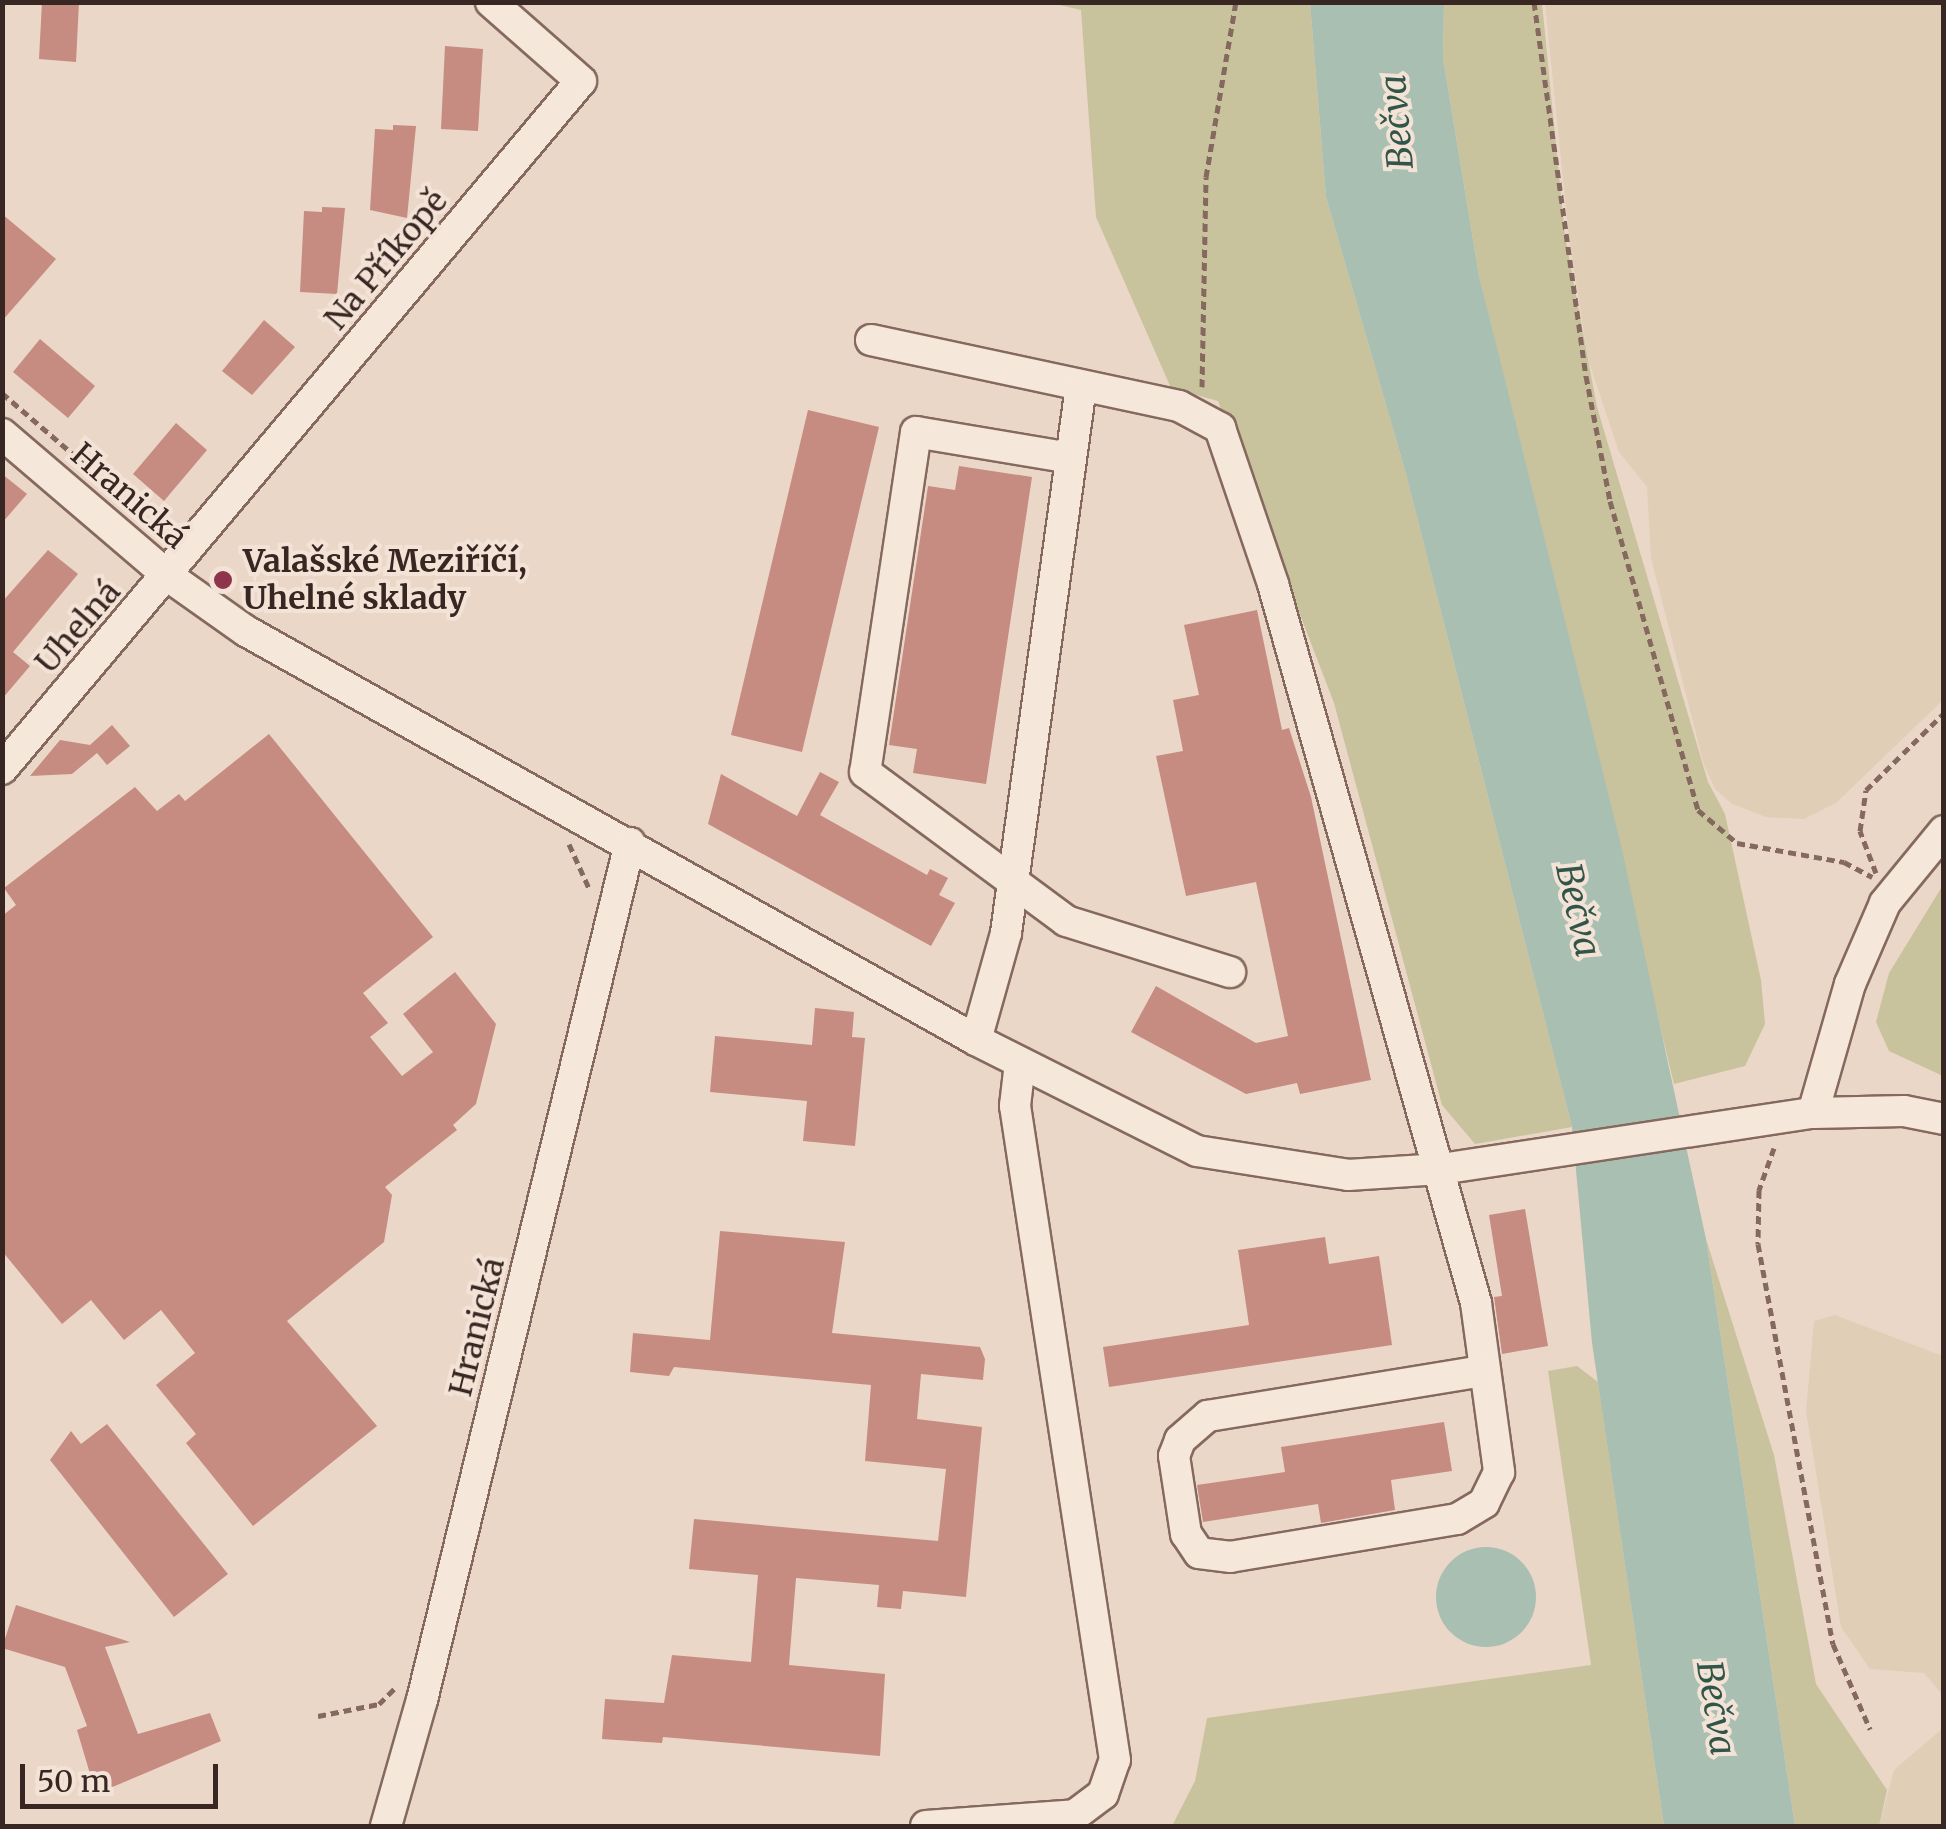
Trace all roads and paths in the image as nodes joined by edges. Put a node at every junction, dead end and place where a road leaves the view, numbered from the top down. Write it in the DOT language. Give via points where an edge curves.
graph roads {
  1 [pos="491,2"];
  2 [pos="1236,2"];
  3 [pos="1534,2"];
  4 [pos="871,340"];
  5 [pos="1080,386"];
  6 [pos="2,393"];
  7 [pos="1202,412"];
  8 [pos="2,434"];
  9 [pos="1070,458"];
  10 [pos="149,519"];
  11 [pos="168,576"];
  12 [pos="1944,713"];
  13 [pos="2,769"];
  14 [pos="556,830"];
  15 [pos="1944,830"];
  16 [pos="630,843"];
  17 [pos="1012,883"];
  18 [pos="590,896"];
  19 [pos="1230,972"];
  20 [pos="976,1040"];
  21 [pos="1020,1063"];
  22 [pos="1785,1117"];
  23 [pos="1944,1119"];
  24 [pos="1440,1169"];
  25 [pos="1482,1371"];
  26 [pos="405,1679"];
  27 [pos="318,1716"];
  28 [pos="1870,1729"];
  29 [pos="386,1826"];
  30 [pos="926,1826"];
  1 -- 11 [label="street, Na Příkopě" via="582,80"];
  2 -- 7 [label="path" via="1206,176"];
  3 -- 12 [label="path" via="1610,501 1698,810 1738,842 1844,862 1881,882 1860,831 1866,790"];
  4 -- 5 [label="street"];
  5 -- 7 [label="street"];
  5 -- 9 [label="street"];
  6 -- 10 [label="path"];
  7 -- 24 [label="street" via="1226,440 1272,584"];
  8 -- 11 [label="street, Hranická"];
  9 -- 17 [label="street"];
  9 -- 17 [label="street" via="916,432 866,772"];
  11 -- 13 [label="street, Uhelná"];
  11 -- 16 [label="street, Hranická" via="246,631"];
  14 -- 18 [label="path" via="588,878"];
  15 -- 22 [label="street" via="1885,903"];
  16 -- 20 [label="street, Hranická"];
  16 -- 29 [label="street, Hranická"];
  17 -- 19 [label="street" via="1066,921"];
  17 -- 20 [label="street" via="1006,933"];
  20 -- 21 [label="street, Hranická"];
  21 -- 24 [label="street, Hranická" via="1158,1134 1219,1156 1320,1174"];
  21 -- 30 [label="street" via="1015,1106 1115,1760 1102,1794 1075,1815"];
  22 -- 23 [label="street, Hranická" via="1904,1111"];
  22 -- 24 [label="street, Hranická"];
  22 -- 28 [label="path" via="1759,1190 1758,1244 1833,1644"];
  24 -- 25 [label="street" via="1476,1302"];
  25 -- 25 [label="street" via="1498,1472 1484,1503 1457,1519 1212,1558 1186,1534 1174,1456 1180,1440 1208,1416"];
  26 -- 27 [label="path" via="379,1704"];
}
